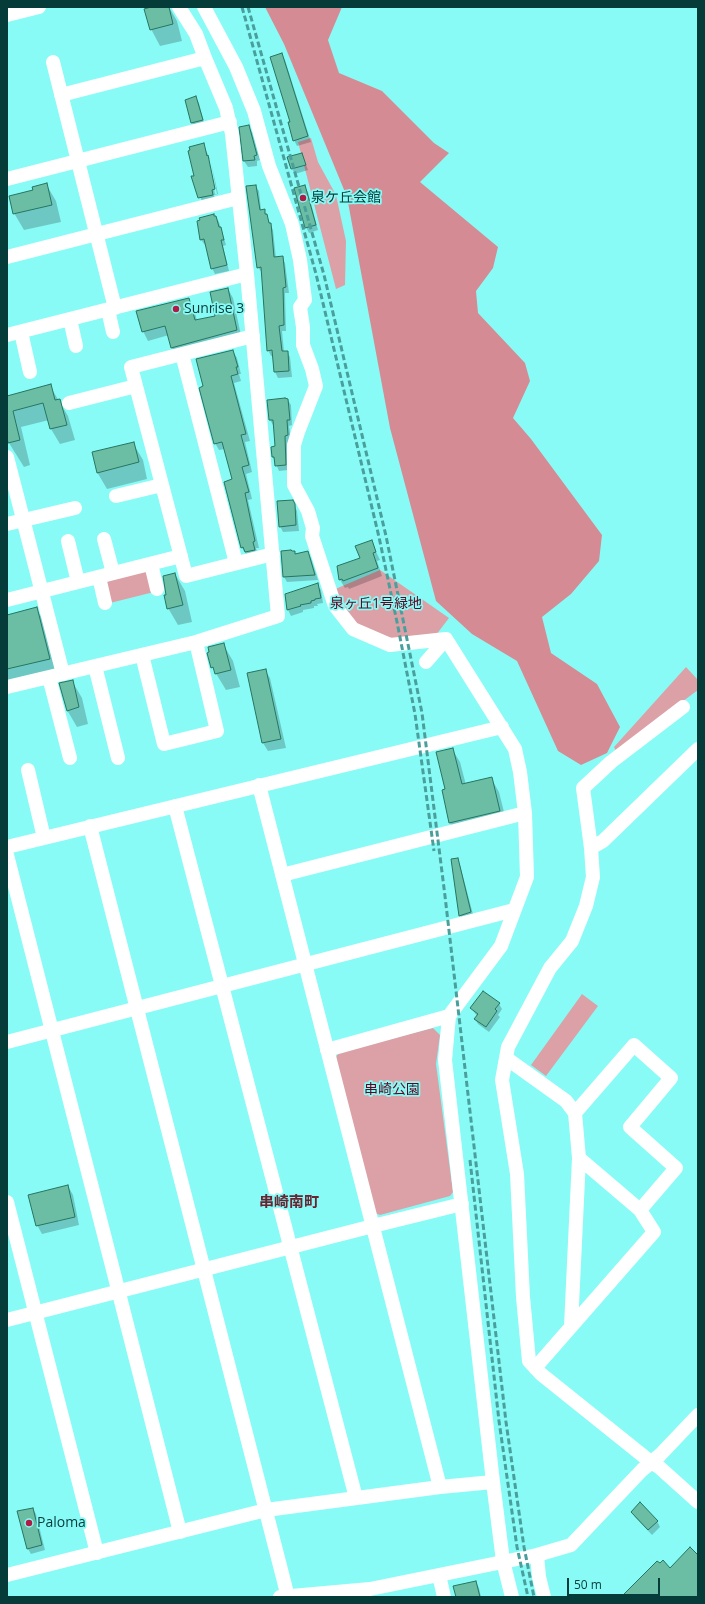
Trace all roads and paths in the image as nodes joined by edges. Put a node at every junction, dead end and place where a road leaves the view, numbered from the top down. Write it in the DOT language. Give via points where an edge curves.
graph roads {
  1 [pos="39,7"];
  2 [pos="179,7"];
  3 [pos="204,7"];
  4 [pos="7,15"];
  5 [pos="205,58"];
  6 [pos="53,62"];
  7 [pos="61,95"];
  8 [pos="230,122"];
  9 [pos="78,161"];
  10 [pos="7,179"];
  11 [pos="238,198"];
  12 [pos="97,234"];
  13 [pos="7,257"];
  14 [pos="247,274"];
  15 [pos="112,309"];
  16 [pos="70,319"];
  17 [pos="21,332"];
  18 [pos="113,332"];
  19 [pos="7,335"];
  20 [pos="253,336"];
  21 [pos="76,346"];
  22 [pos="182,354"];
  23 [pos="30,372"];
  24 [pos="136,386"];
  25 [pos="69,403"];
  26 [pos="7,457"];
  27 [pos="162,484"];
  28 [pos="116,496"];
  29 [pos="75,508"];
  30 [pos="23,520"];
  31 [pos="7,524"];
  32 [pos="104,539"];
  33 [pos="68,541"];
  34 [pos="272,554"];
  35 [pos="181,556"];
  36 [pos="236,563"];
  37 [pos="151,564"];
  38 [pos="106,575"];
  39 [pos="78,582"];
  40 [pos="157,589"];
  41 [pos="42,591"];
  42 [pos="7,600"];
  43 [pos="105,603"];
  44 [pos="446,639"];
  45 [pos="196,642"];
  46 [pos="142,655"];
  47 [pos="426,662"];
  48 [pos="96,666"];
  49 [pos="56,676"];
  50 [pos="7,687"];
  51 [pos="683,708"];
  52 [pos="502,727"];
  53 [pos="698,749"];
  54 [pos="70,758"];
  55 [pos="118,758"];
  56 [pos="28,770"];
  57 [pos="259,785"];
  58 [pos="175,806"];
  59 [pos="525,813"];
  60 [pos="90,826"];
  61 [pos="44,838"];
  62 [pos="7,847"];
  63 [pos="591,848"];
  64 [pos="7,855"];
  65 [pos="282,875"];
  66 [pos="514,910"];
  67 [pos="305,964"];
  68 [pos="222,986"];
  69 [pos="137,1008"];
  70 [pos="449,1016"];
  71 [pos="52,1030"];
  72 [pos="7,1042"];
  73 [pos="327,1050"];
  74 [pos="506,1058"];
  75 [pos="575,1113"];
  76 [pos="579,1158"];
  77 [pos="7,1202"];
  78 [pos="462,1204"];
  79 [pos="640,1210"];
  80 [pos="373,1226"];
  81 [pos="291,1247"];
  82 [pos="205,1270"];
  83 [pos="119,1292"];
  84 [pos="35,1313"];
  85 [pos="7,1320"];
  86 [pos="571,1326"];
  87 [pos="535,1368"];
  88 [pos="698,1415"];
  89 [pos="652,1463"];
  90 [pos="493,1482"];
  91 [pos="440,1487"];
  92 [pos="356,1498"];
  93 [pos="698,1502"];
  94 [pos="266,1510"];
  95 [pos="180,1532"];
  96 [pos="97,1553"];
  97 [pos="537,1555"];
  98 [pos="503,1562"];
  99 [pos="7,1575"];
  100 [pos="439,1575"];
  101 [pos="371,1593"];
  102 [pos="285,1597"];
  103 [pos="444,1597"];
  104 [pos="512,1597"];
  105 [pos="544,1597"];
  1 -- 4 [label="street"];
  2 -- 5 [label="street" via="196,34"];
  3 -- 44 [label="street" via="236,67 254,111 269,166 292,224 300,260 305,300 300,307 302,345 316,386 294,445 294,485 308,511 313,528 312,536 335,606 353,629 390,645"];
  5 -- 7 [label="street"];
  5 -- 8 [label="street"];
  6 -- 7 [label="street"];
  7 -- 9 [label="street"];
  8 -- 9 [label="street"];
  8 -- 11 [label="street"];
  9 -- 10 [label="street"];
  9 -- 12 [label="street"];
  11 -- 12 [label="street"];
  11 -- 14 [label="street"];
  12 -- 13 [label="street"];
  12 -- 15 [label="street"];
  14 -- 15 [label="street"];
  14 -- 20 [label="street"];
  15 -- 16 [label="street"];
  15 -- 18 [label="street"];
  16 -- 17 [label="street"];
  16 -- 21 [label="street"];
  17 -- 19 [label="street"];
  17 -- 23 [label="street"];
  20 -- 22 [label="street"];
  20 -- 34 [label="street"];
  22 -- 24 [label="street" via="131,367"];
  22 -- 36 [label="street"];
  24 -- 25 [label="street"];
  24 -- 27 [label="street"];
  26 -- 30 [label="street"];
  27 -- 28 [label="street"];
  27 -- 35 [label="street"];
  29 -- 30 [label="street"];
  30 -- 31 [label="street"];
  30 -- 41 [label="street"];
  32 -- 38 [label="street"];
  33 -- 39 [label="street"];
  34 -- 36 [label="street"];
  34 -- 45 [label="street" via="278,616"];
  35 -- 36 [label="street" via="186,576"];
  35 -- 37 [label="street"];
  37 -- 38 [label="street"];
  37 -- 40 [label="street"];
  38 -- 39 [label="street"];
  38 -- 43 [label="street"];
  39 -- 41 [label="street"];
  41 -- 42 [label="street"];
  41 -- 49 [label="street"];
  44 -- 47 [label="street"];
  44 -- 52 [label="street"];
  45 -- 46 [label="street"];
  45 -- 46 [label="street" via="217,730 164,744"];
  46 -- 48 [label="street"];
  48 -- 49 [label="street"];
  48 -- 55 [label="street"];
  49 -- 50 [label="street"];
  49 -- 54 [label="street"];
  51 -- 63 [label="street" via="611,762 583,788"];
  52 -- 57 [label="street"];
  52 -- 59 [label="street" via="515,749"];
  53 -- 63 [label="street" via="603,841"];
  56 -- 61 [label="street"];
  57 -- 58 [label="street"];
  57 -- 65 [label="street"];
  58 -- 60 [label="street"];
  58 -- 68 [label="street"];
  59 -- 65 [label="street"];
  59 -- 66 [label="street" via="527,877"];
  60 -- 61 [label="street"];
  60 -- 69 [label="street"];
  61 -- 62 [label="street"];
  63 -- 74 [label="street" via="593,877 586,906 572,941 550,968 508,1047"];
  64 -- 71 [label="street"];
  65 -- 67 [label="street"];
  66 -- 67 [label="street"];
  66 -- 70 [label="street" via="501,946"];
  67 -- 68 [label="street"];
  67 -- 73 [label="street"];
  68 -- 69 [label="street"];
  68 -- 81 [label="street"];
  69 -- 71 [label="street"];
  69 -- 82 [label="street"];
  70 -- 73 [label="street"];
  70 -- 78 [label="street" via="445,1060"];
  71 -- 72 [label="street"];
  71 -- 83 [label="street"];
  73 -- 80 [label="street"];
  74 -- 75 [label="street" via="566,1101"];
  74 -- 87 [label="street" via="502,1080 517,1174 526,1346 529,1361"];
  75 -- 76 [label="street"];
  75 -- 79 [label="street" via="634,1045 671,1078 630,1127 676,1168"];
  76 -- 79 [label="street"];
  76 -- 86 [label="street"];
  77 -- 84 [label="street"];
  78 -- 80 [label="street"];
  78 -- 90 [label="street"];
  79 -- 86 [label="street" via="654,1232"];
  80 -- 81 [label="street"];
  80 -- 91 [label="street"];
  81 -- 82 [label="street"];
  81 -- 92 [label="street"];
  82 -- 83 [label="street"];
  82 -- 94 [label="street"];
  83 -- 84 [label="street"];
  83 -- 95 [label="street"];
  84 -- 85 [label="street"];
  84 -- 96 [label="street"];
  86 -- 87 [label="street"];
  87 -- 89 [label="street"];
  88 -- 89 [label="street"];
  89 -- 93 [label="street"];
  89 -- 97 [label="street" via="642,1470 571,1545"];
  90 -- 91 [label="street"];
  90 -- 98 [label="street"];
  91 -- 92 [label="street"];
  92 -- 94 [label="street"];
  94 -- 95 [label="street"];
  94 -- 102 [label="street"];
  95 -- 96 [label="street"];
  96 -- 99 [label="street"];
  97 -- 98 [label="street"];
  97 -- 105 [label="street"];
  98 -- 100 [label="street"];
  98 -- 104 [label="street"];
  100 -- 101 [label="street"];
  100 -- 103 [label="street"];
  101 -- 102 [label="street"];
}
